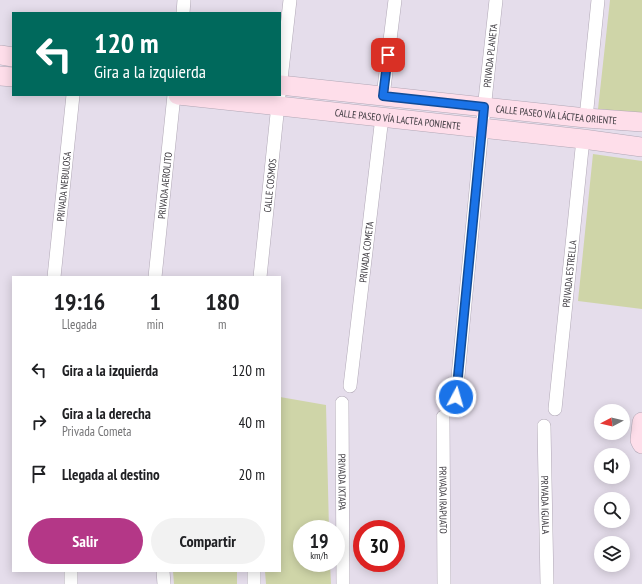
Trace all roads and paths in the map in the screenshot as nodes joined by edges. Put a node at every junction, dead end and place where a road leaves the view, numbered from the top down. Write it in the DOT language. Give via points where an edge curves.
graph roads {
  1 [pos="184,0"];
  2 [pos="290,0"];
  3 [pos="394,0"];
  4 [pos="496,0"];
  5 [pos="598,0"];
  6 [pos="183,12"];
  7 [pos="0,55"];
  8 [pos="12,57"];
  9 [pos="0,76"];
  10 [pos="12,77"];
  11 [pos="281,83"];
  12 [pos="281,92"];
  13 [pos="281,92"];
  14 [pos="73,96"];
  15 [pos="174,96"];
  16 [pos="280,96"];
  17 [pos="383,96"];
  18 [pos="484,107"];
  19 [pos="382,117"];
  20 [pos="586,118"];
  21 [pos="642,122"];
  22 [pos="482,128"];
  23 [pos="583,139"];
  24 [pos="642,147"];
  25 [pos="54,276"];
  26 [pos="155,276"];
  27 [pos="260,276"];
  28 [pos="350,386"];
  29 [pos="456,397"];
  30 [pos="342,403"];
  31 [pos="555,409"];
  32 [pos="443,417"];
  33 [pos="642,422"];
  34 [pos="544,426"];
  35 [pos="642,444"];
  36 [pos="71,572"];
  37 [pos="164,572"];
  38 [pos="254,572"];
  39 [pos="71,584"];
  40 [pos="164,584"];
  41 [pos="254,584"];
  42 [pos="343,584"];
  43 [pos="444,584"];
  44 [pos="547,584"];
  1 -- 6 [label="street"];
  2 -- 11 [label="street, CALLE COSMOS"];
  3 -- 17 [label="street"];
  4 -- 18 [label="street, PRIVADA PLANETA"];
  5 -- 20 [label="street"];
  7 -- 8 [label="street"];
  9 -- 10 [label="street"];
  12 -- 17 [label="street, CALLE PASEO VÍA LÁCTEA ORIENTE"];
  13 -- 19 [label="street, CALLE PASEO VÍA LACTEA PONIENTE"];
  14 -- 25 [label="street, PRIVADA NEBULOSA"];
  15 -- 26 [label="street, PRIVADA AEROLITO"];
  16 -- 27 [label="street, CALLE COSMOS"];
  17 -- 18 [label="street, CALLE PASEO VÍA LÁCTEA ORIENTE"];
  18 -- 20 [label="street, CALLE PASEO VÍA LÁCTEA ORIENTE"];
  18 -- 22 [label="street, PRIVADA PLANETA"];
  19 -- 22 [label="street, CALLE PASEO VÍA LACTEA PONIENTE"];
  19 -- 28 [label="street, PRIVADA COMETA"];
  20 -- 21 [label="street, CALLE PASEO VÍA LÁCTEA ORIENTE"];
  22 -- 23 [label="street, CALLE PASEO VÍA LACTEA PONIENTE"];
  22 -- 29 [label="street, PRIVADA PLANETA"];
  23 -- 24 [label="street, CALLE PASEO VÍA LACTEA PONIENTE"];
  23 -- 31 [label="street, PRIVADA ESTRELLA"];
  30 -- 42 [label="street, PRIVADA IXTAPA"];
  32 -- 43 [label="street, PRIVADA IRAPUATO"];
  33 -- 35 [label="street"];
  34 -- 44 [label="street, PRIVADA IGUALA"];
  36 -- 39 [label="street"];
  37 -- 40 [label="street"];
  38 -- 41 [label="street"];
}
